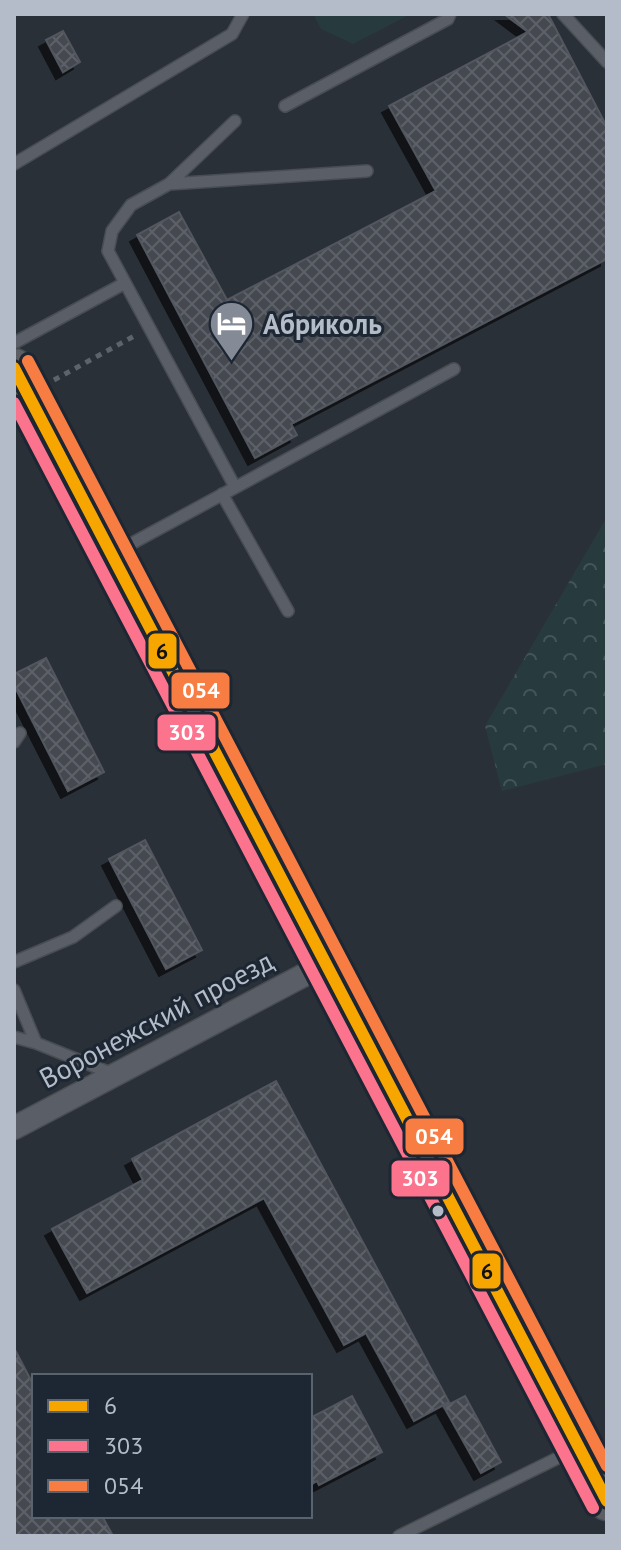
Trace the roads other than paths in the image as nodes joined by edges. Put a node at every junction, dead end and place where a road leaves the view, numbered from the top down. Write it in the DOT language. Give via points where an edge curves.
graph roads {
  1 [pos="243,14"];
  2 [pos="450,14"];
  3 [pos="563,14"];
  4 [pos="607,62"];
  5 [pos="285,106"];
  6 [pos="235,121"];
  7 [pos="14,164"];
  8 [pos="367,171"];
  9 [pos="169,184"];
  10 [pos="125,283"];
  11 [pos="14,343"];
  12 [pos="454,369"];
  13 [pos="21,381"];
  14 [pos="235,487"];
  15 [pos="222,494"];
  16 [pos="112,554"];
  17 [pos="288,611"];
  18 [pos="116,906"];
  19 [pos="14,962"];
  20 [pos="327,963"];
  21 [pos="14,990"];
  22 [pos="14,1037"];
  23 [pos="36,1043"];
  24 [pos="114,1075"];
  25 [pos="14,1128"];
  26 [pos="579,1447"];
  27 [pos="607,1501"];
  28 [pos="399,1536"];
  1 -- 7 [label="lane" via="232,34"];
  2 -- 5 [label="lane"];
  3 -- 4 [label="lane"];
  6 -- 9 [label="lane"];
  8 -- 9 [label="lane"];
  9 -- 10 [label="lane" via="131,205 112,231 108,251"];
  10 -- 11 [label="lane"];
  10 -- 14 [label="lane"];
  12 -- 14 [label="lane"];
  13 -- 16 [label="highway"];
  14 -- 15 [label="lane"];
  15 -- 16 [label="lane"];
  15 -- 17 [label="lane"];
  16 -- 20 [label="highway"];
  18 -- 19 [label="lane" via="73,937"];
  20 -- 24 [label="street, Воронежский проезд"];
  20 -- 26 [label="highway"];
  21 -- 23 [label="lane"];
  22 -- 23 [label="lane"];
  23 -- 24 [label="lane"];
  24 -- 25 [label="street, Воронежский проезд"];
  26 -- 27 [label="highway"];
  26 -- 28 [label="lane"];
}
